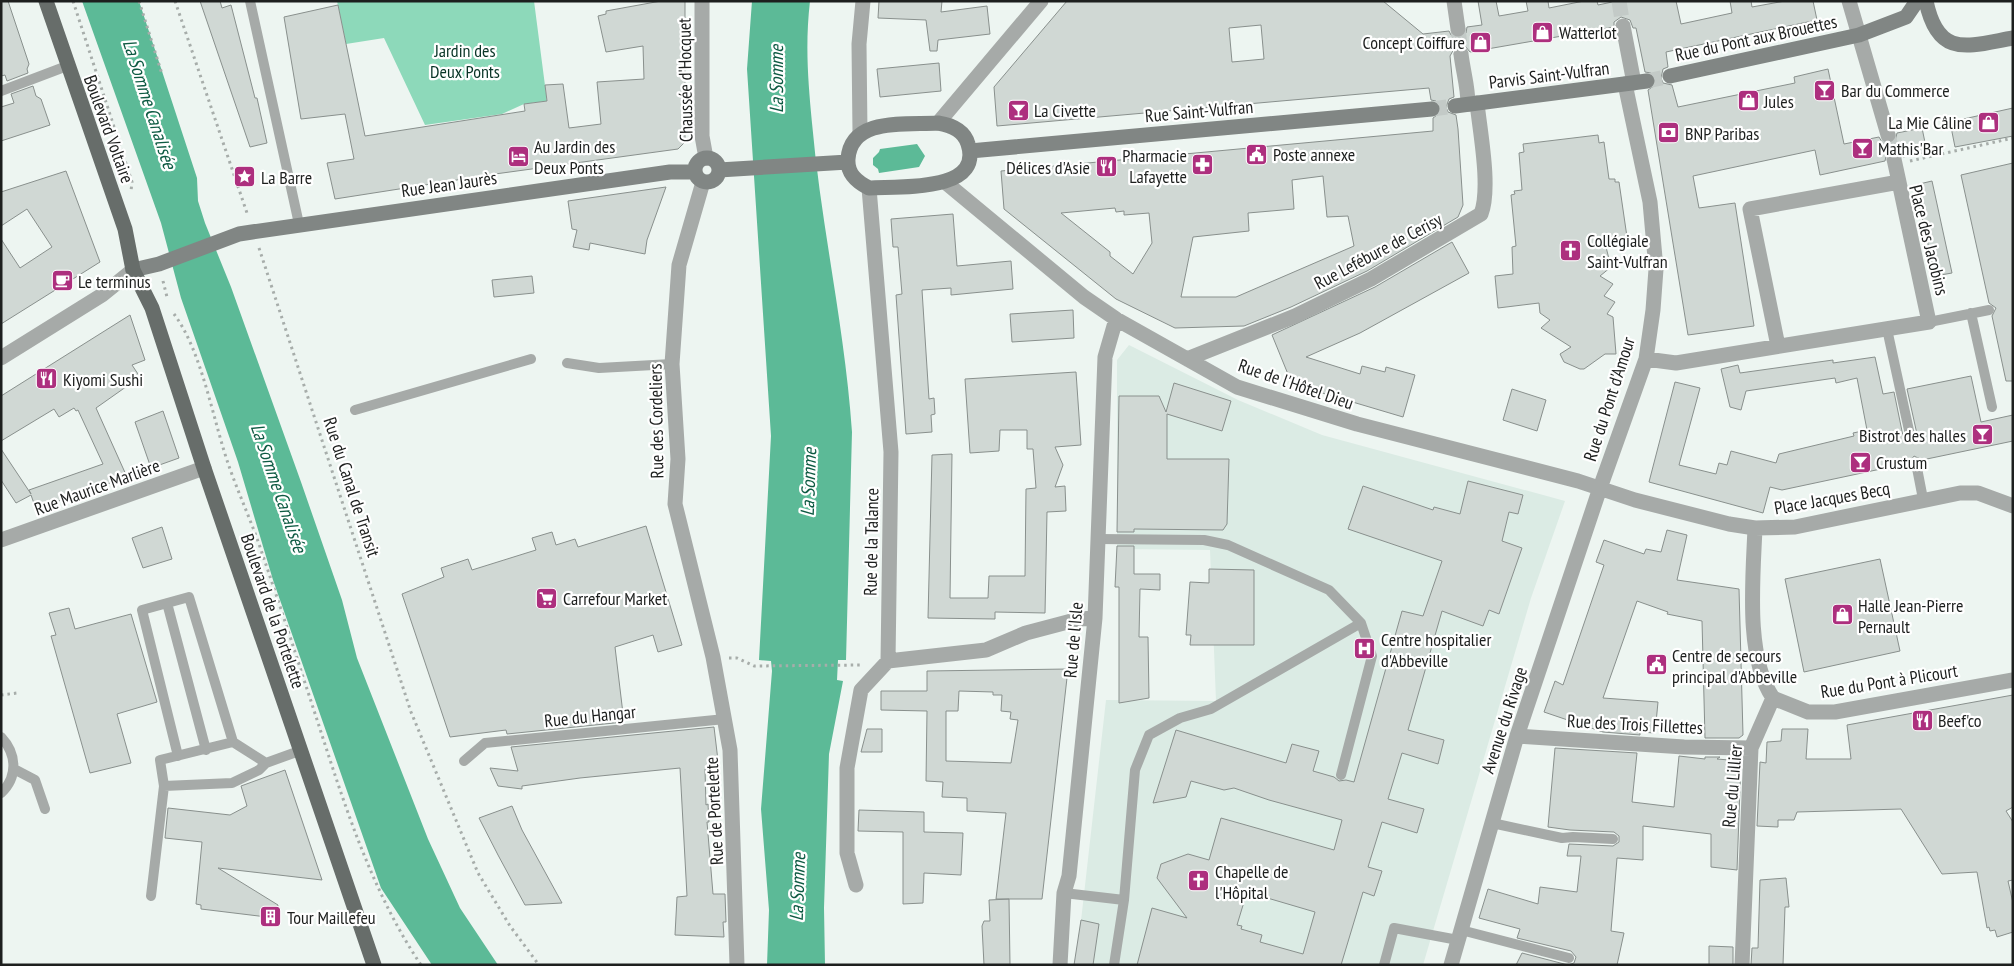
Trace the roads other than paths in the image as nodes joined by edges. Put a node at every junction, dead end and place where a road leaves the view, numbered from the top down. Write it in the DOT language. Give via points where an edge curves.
graph roads {
  1 [pos="46,1"];
  2 [pos="250,1"];
  3 [pos="702,1"];
  4 [pos="863,1"];
  5 [pos="1041,1"];
  6 [pos="1454,1"];
  7 [pos="1849,1"];
  8 [pos="1917,1"];
  9 [pos="1926,1"];
  10 [pos="1906,17"];
  11 [pos="1623,26"];
  12 [pos="1934,27"];
  13 [pos="1458,29"];
  14 [pos="1859,35"];
  15 [pos="2013,38"];
  16 [pos="1461,54"];
  17 [pos="67,66"];
  18 [pos="1670,76"];
  19 [pos="1635,83"];
  20 [pos="1,91"];
  21 [pos="1467,105"];
  22 [pos="1432,109"];
  23 [pos="938,123"];
  24 [pos="860,133"];
  25 [pos="1888,135"];
  26 [pos="970,151"];
  27 [pos="706,158"];
  28 [pos="848,162"];
  29 [pos="1894,162"];
  30 [pos="719,170"];
  31 [pos="699,177"];
  32 [pos="945,182"];
  33 [pos="1899,182"];
  34 [pos="869,188"];
  35 [pos="300,224"];
  36 [pos="134,270"];
  37 [pos="1989,310"];
  38 [pos="1971,313"];
  39 [pos="1116,319"];
  40 [pos="1929,322"];
  41 [pos="1887,328"];
  42 [pos="1778,346"];
  43 [pos="1,358"];
  44 [pos="1646,358"];
  45 [pos="531,359"];
  46 [pos="1187,359"];
  47 [pos="567,363"];
  48 [pos="672,364"];
  49 [pos="1992,407"];
  50 [pos="355,410"];
  51 [pos="1910,436"];
  52 [pos="1916,463"];
  53 [pos="204,468"];
  54 [pos="1600,488"];
  55 [pos="1924,500"];
  56 [pos="2013,506"];
  57 [pos="1755,528"];
  58 [pos="1099,539"];
  59 [pos="1,540"];
  60 [pos="167,603"];
  61 [pos="1094,618"];
  62 [pos="1361,623"];
  63 [pos="713,657"];
  64 [pos="888,661"];
  65 [pos="2013,666"];
  66 [pos="2007,681"];
  67 [pos="1773,698"];
  68 [pos="725,719"];
  69 [pos="1517,736"];
  70 [pos="1,737"];
  71 [pos="233,742"];
  72 [pos="1751,748"];
  73 [pos="206,750"];
  74 [pos="302,750"];
  75 [pos="178,756"];
  76 [pos="464,760"];
  77 [pos="266,763"];
  78 [pos="14,769"];
  79 [pos="1341,775"];
  80 [pos="164,786"];
  81 [pos="1,793"];
  82 [pos="45,809"];
  83 [pos="1492,823"];
  84 [pos="1613,840"];
  85 [pos="856,885"];
  86 [pos="1064,893"];
  87 [pos="151,896"];
  88 [pos="1124,900"];
  89 [pos="1459,935"];
  90 [pos="1569,958"];
  91 [pos="374,965"];
  92 [pos="737,965"];
  93 [pos="1060,965"];
  94 [pos="1114,965"];
  95 [pos="1384,965"];
  96 [pos="1451,965"];
  97 [pos="1742,965"];
  1 -- 17 [label="main road, Boulevard Voltaire"];
  2 -- 35 [label="lane"];
  3 -- 27 [label="street, Chaussée d'Hocquet" via="702,136"];
  4 -- 24 [label="street" via="859,44"];
  5 -- 23 [label="street"];
  6 -- 13 [label="street"];
  7 -- 14 [label="street"];
  8 -- 10 [label="street"];
  9 -- 12 [label="street"];
  10 -- 12 [label="street"];
  10 -- 14 [label="street, Rue du Pont aux Brouettes"];
  11 -- 19 [label="street, Rue du Pont d'Amour"];
  12 -- 15 [label="street" via="1944,38 1961,46"];
  14 -- 18 [label="street, Rue du Pont aux Brouettes"];
  14 -- 25 [label="street"];
  16 -- 21 [label="street" via="1468,85"];
  17 -- 20 [label="lane"];
  17 -- 36 [label="main road, Boulevard Voltaire" via="125,229"];
  19 -- 21 [label="street, Parvis Saint-Vulfran"];
  19 -- 44 [label="street, Rue du Pont d'Amour" via="1656,269"];
  21 -- 46 [label="street, Rue Lefébure de Cerisy" via="1484,184 1481,214 1371,279 1295,316"];
  22 -- 26 [label="street, Rue Saint-Vulfran"];
  23 -- 24 [label="street" via="872,128"];
  23 -- 26 [label="street" via="962,133"];
  24 -- 28 [label="street" via="850,145"];
  26 -- 32 [label="street" via="968,164 960,176"];
  27 -- 30 [label="street" via="715,162"];
  27 -- 31 [label="street" via="698,162"];
  28 -- 30 [label="street"];
  28 -- 34 [label="street" via="850,173"];
  29 -- 33 [label="street"];
  30 -- 31 [label="street" via="714,180"];
  31 -- 35 [label="street, Rue Jean Jaurès" via="670,172"];
  31 -- 48 [label="street, Rue des Cordeliers" via="679,265"];
  32 -- 34 [label="street"];
  32 -- 39 [label="street, Rue de l'Hôtel Dieu" via="1084,297"];
  33 -- 40 [label="street, Place des Jacobins"];
  33 -- 42 [label="street, Place des Jacobins" via="1750,209"];
  34 -- 64 [label="street, Rue de la Talance" via="891,452"];
  35 -- 36 [label="street, Rue Jean Jaurès" via="246,233"];
  36 -- 43 [label="street" via="102,295"];
  36 -- 53 [label="main road, Boulevard de la Portelette" via="152,308"];
  37 -- 38 [label="lane"];
  38 -- 40 [label="lane"];
  38 -- 49 [label="lane"];
  39 -- 46 [label="street, Rue de l'Hôtel Dieu"];
  39 -- 58 [label="street, Rue de l'Isle" via="1105,357"];
  40 -- 41 [label="street, Place des Jacobins"];
  41 -- 42 [label="street, Place des Jacobins"];
  41 -- 51 [label="lane"];
  42 -- 44 [label="street, Place des Jacobins" via="1676,363"];
  44 -- 54 [label="street, Rue du Pont d'Amour"];
  45 -- 50 [label="lane"];
  46 -- 54 [label="street, Rue de l'Hôtel Dieu" via="1237,387 1348,422"];
  47 -- 48 [label="lane" via="599,368"];
  48 -- 63 [label="street, Rue des Cordeliers" via="678,459 675,504"];
  52 -- 55 [label="lane"];
  53 -- 59 [label="street, Rue Maurice Marlière"];
  53 -- 74 [label="main road, Boulevard de la Portelette"];
  54 -- 57 [label="street, Place Jacques Becq" via="1720,522"];
  54 -- 69 [label="street, Avenue du Rivage"];
  55 -- 56 [label="street, Place Jacques Becq" via="1960,493 1978,494"];
  55 -- 57 [label="street, Place Jacques Becq" via="1795,527"];
  57 -- 67 [label="street" via="1755,645 1759,671"];
  58 -- 61 [label="street, Rue de l'Isle"];
  58 -- 62 [label="lane" via="1204,540 1228,545 1329,590"];
  60 -- 71 [label="lane" via="189,597"];
  60 -- 73 [label="lane"];
  60 -- 75 [label="lane" via="142,610"];
  61 -- 64 [label="street" via="1026,633 986,650"];
  61 -- 86 [label="street, Rue de l'Isle" via="1069,876"];
  62 -- 79 [label="lane" via="1372,656"];
  62 -- 88 [label="lane" via="1211,708 1180,718 1149,735 1135,770"];
  63 -- 68 [label="street, Rue de Portelette"];
  64 -- 85 [label="street" via="860,690 847,768 848,854"];
  65 -- 66 [label="street"];
  66 -- 67 [label="street, Rue du Pont à Plicourt" via="1835,712 1808,712"];
  67 -- 72 [label="street, Rue du Lillier"];
  68 -- 76 [label="lane, Rue du Hangar" via="485,743"];
  68 -- 92 [label="street, Rue de Portelette" via="734,811"];
  69 -- 72 [label="street, Rue des Trois Fillettes"];
  69 -- 83 [label="street, Avenue du Rivage"];
  70 -- 78 [label="lane" via="9,747"];
  71 -- 73 [label="lane"];
  71 -- 77 [label="lane"];
  72 -- 97 [label="street, Rue du Lillier"];
  73 -- 75 [label="lane"];
  74 -- 77 [label="lane"];
  74 -- 91 [label="main road, Boulevard de la Portelette"];
  75 -- 80 [label="lane" via="160,760"];
  77 -- 80 [label="lane" via="232,783"];
  78 -- 81 [label="lane" via="12,779"];
  78 -- 82 [label="lane" via="35,780"];
  80 -- 87 [label="lane"];
  83 -- 84 [label="lane" via="1562,838"];
  83 -- 89 [label="street, Avenue du Rivage"];
  86 -- 88 [label="lane"];
  86 -- 93 [label="street, Rue de l'Isle"];
  88 -- 94 [label="lane"];
  89 -- 90 [label="lane"];
  89 -- 95 [label="lane" via="1394,928"];
  89 -- 96 [label="street, Avenue du Rivage"];
}
